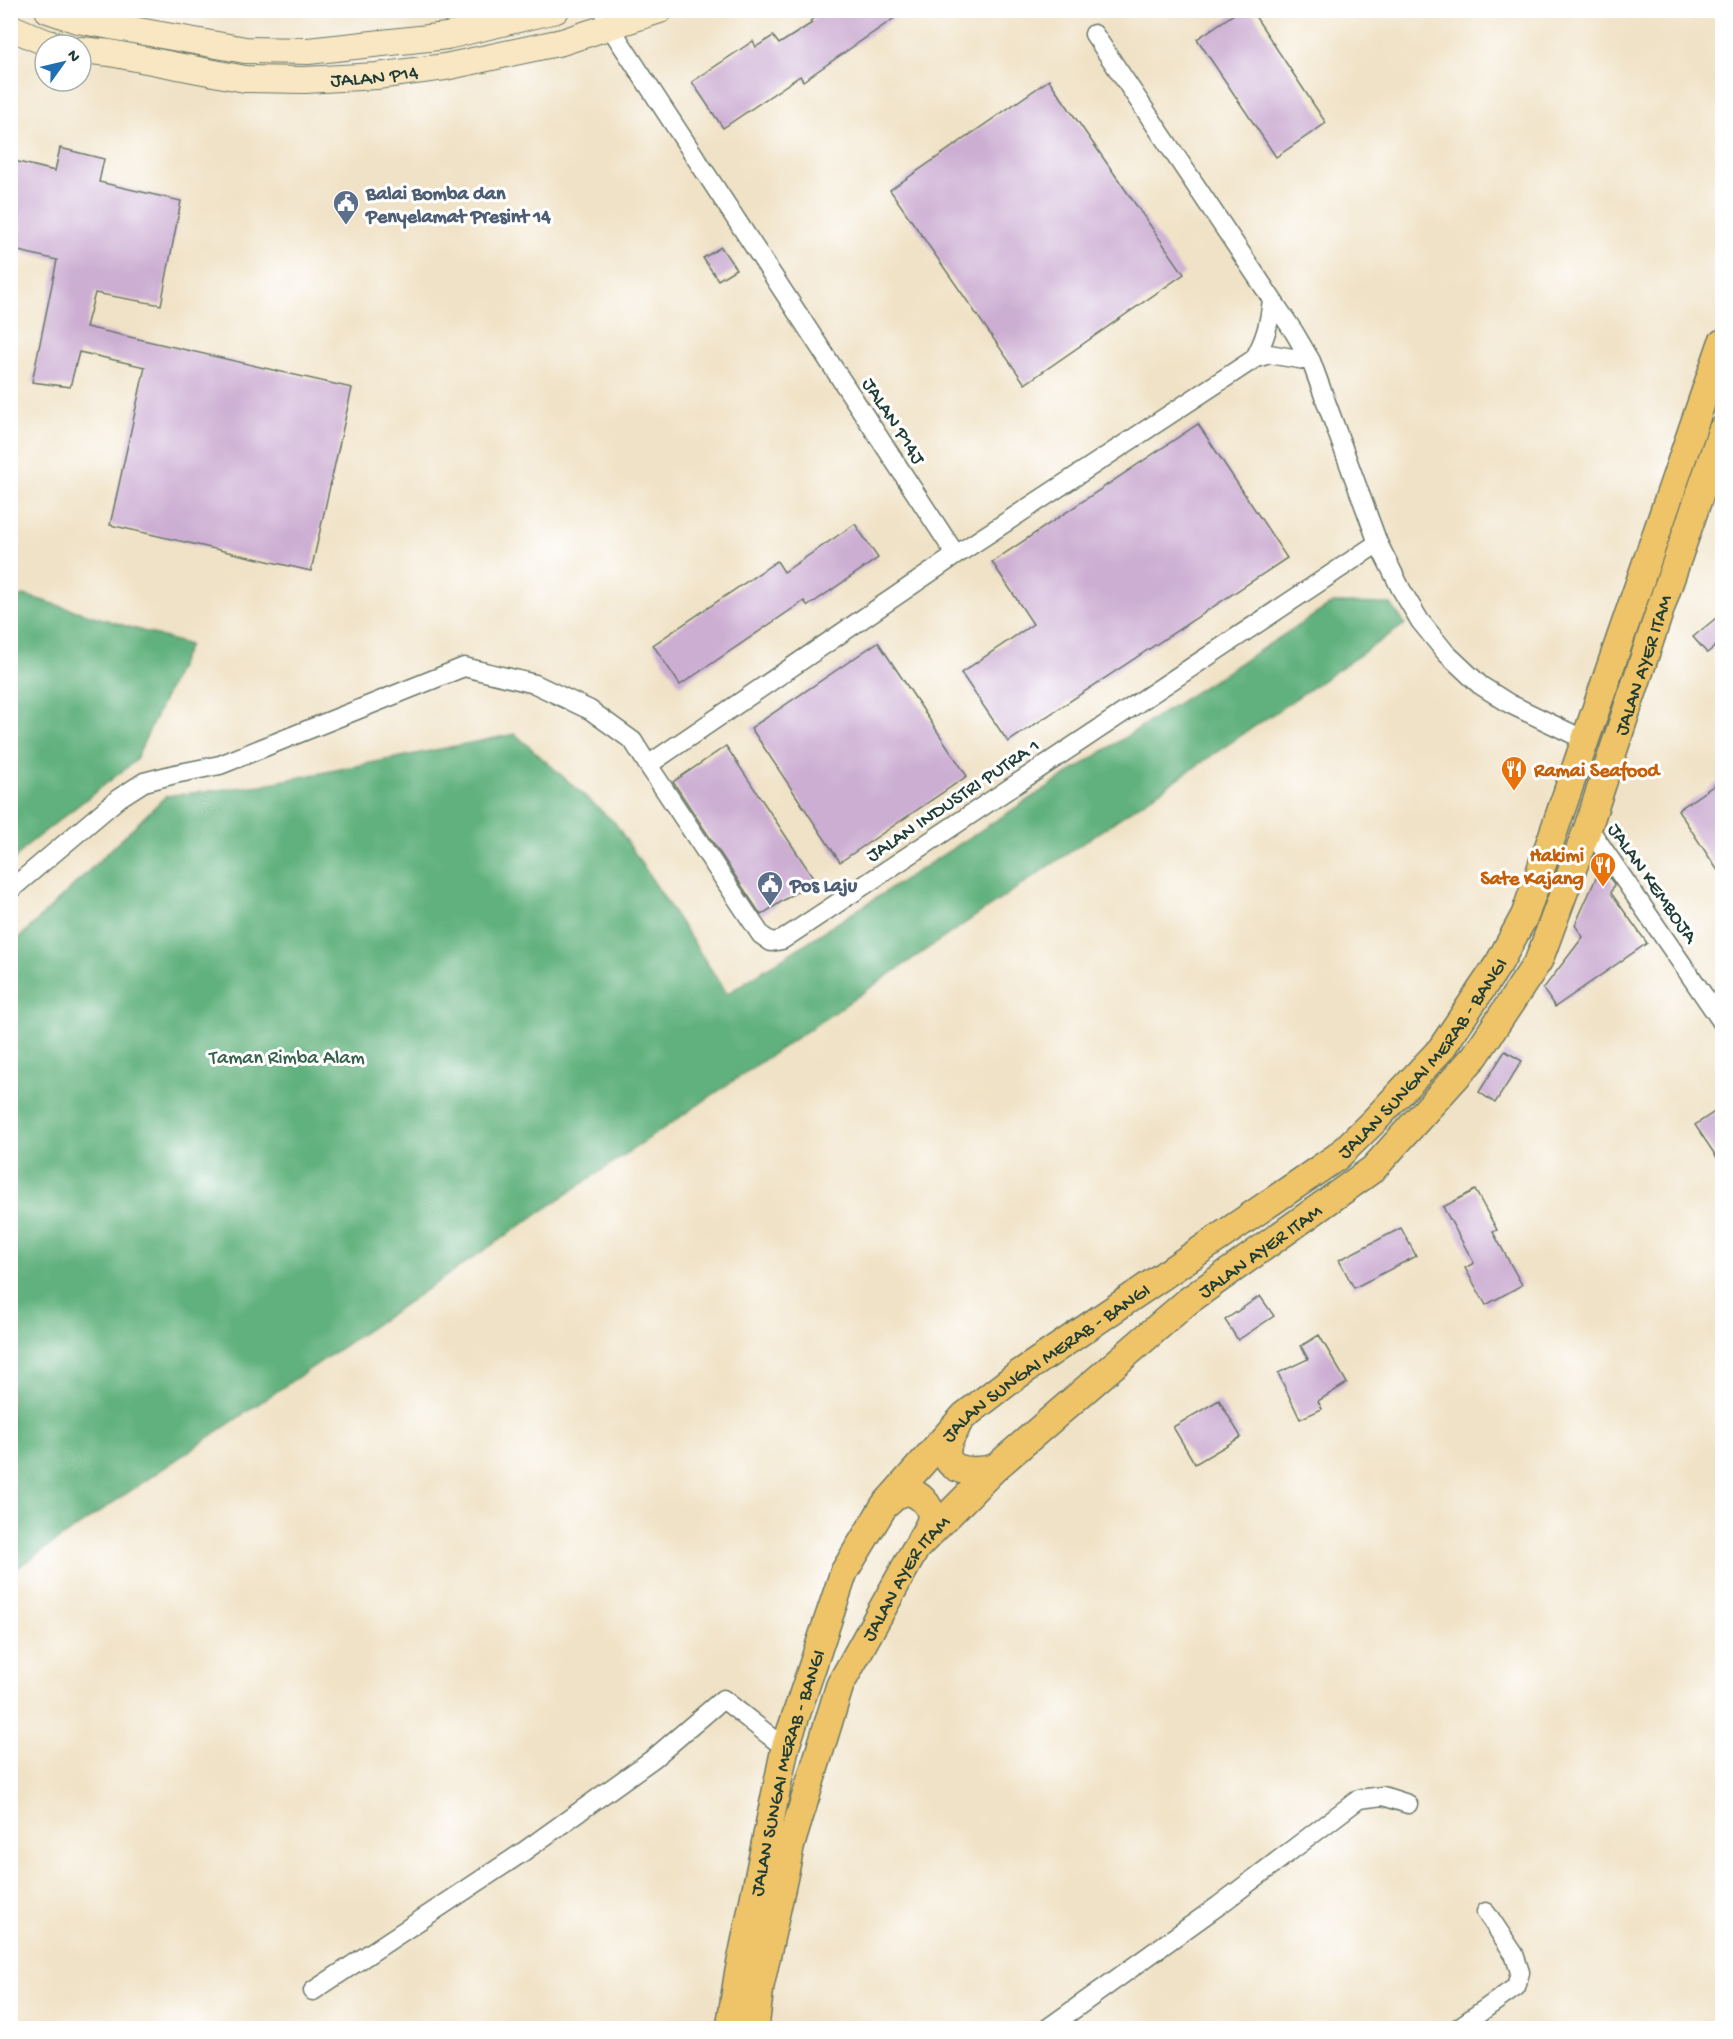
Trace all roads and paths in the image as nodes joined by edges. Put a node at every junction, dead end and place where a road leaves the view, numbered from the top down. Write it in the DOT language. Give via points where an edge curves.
graph roads {
  1 [pos="48,10"];
  2 [pos="556,10"];
  3 [pos="660,10"];
  4 [pos="607,19"];
  5 [pos="10,27"];
  6 [pos="1094,34"];
  7 [pos="33,37"];
  8 [pos="93,51"];
  9 [pos="1272,300"];
  10 [pos="1722,343"];
  11 [pos="1254,359"];
  12 [pos="1311,361"];
  13 [pos="1722,430"];
  14 [pos="1378,543"];
  15 [pos="956,555"];
  16 [pos="1585,740"];
  17 [pos="648,765"];
  18 [pos="1559,817"];
  19 [pos="1588,827"];
  20 [pos="10,890"];
  21 [pos="1722,1022"];
  22 [pos="964,1416"];
  23 [pos="995,1467"];
  24 [pos="884,1506"];
  25 [pos="916,1548"];
  26 [pos="785,1748"];
  27 [pos="1408,1804"];
  28 [pos="1486,1912"];
  29 [pos="313,1991"];
  30 [pos="730,2028"];
  31 [pos="755,2028"];
  32 [pos="1048,2028"];
  33 [pos="1458,2028"];
  1 -- 2 [label="main road, JALAN P14" via="77,20 245,50 308,51 447,36"];
  3 -- 4 [label="main road, JALAN P14"];
  4 -- 8 [label="main road, JALAN P14" via="562,42 445,67 377,76 245,79"];
  4 -- 15 [label="street, JALAN P14J"];
  5 -- 7 [label="main road"];
  6 -- 9 [label="street"];
  9 -- 11 [label="street" via="1264,342"];
  9 -- 12 [label="street"];
  10 -- 16 [label="main road, JALAN AYER ITAM"];
  11 -- 12 [label="street" via="1269,354"];
  11 -- 15 [label="street"];
  12 -- 14 [label="street"];
  13 -- 19 [label="main road, JALAN AYER ITAM"];
  14 -- 16 [label="street" via="1420,621 1446,653 1480,685 1510,704"];
  14 -- 17 [label="street, JALAN INDUSTRI PUTRA 1" via="782,940 771,942 761,935"];
  15 -- 17 [label="street"];
  16 -- 18 [label="main road, JALAN AYER ITAM"];
  17 -- 20 [label="street, JALAN INDUSTRI PUTRA 1" via="633,741 590,710 535,684 464,667 220,765 144,782 119,798"];
  18 -- 22 [label="main road, JALAN SUNGAI MERAB - BANGI" via="1525,915 1499,963 1441,1048 1374,1121 1337,1157 1016,1376"];
  19 -- 21 [label="street, JALAN KEMBOJA"];
  19 -- 23 [label="main road, JALAN AYER ITAM" via="1539,960 1475,1056 1390,1150 1373,1168 1188,1300"];
  22 -- 23 [label="main road" via="947,1447 952,1465 970,1472"];
  22 -- 24 [label="main road, JALAN SUNGAI MERAB - BANGI"];
  23 -- 25 [label="main road, JALAN AYER ITAM"];
  24 -- 25 [label="main road" via="908,1492 926,1504 931,1513 930,1523"];
  24 -- 26 [label="main road, JALAN SUNGAI MERAB - BANGI" via="844,1572"];
  25 -- 31 [label="main road, JALAN AYER ITAM" via="840,1685 790,1844"];
  26 -- 29 [label="street" via="723,1699 654,1758 523,1852"];
  26 -- 30 [label="main road, JALAN SUNGAI MERAB - BANGI"];
  27 -- 32 [label="street" via="1383,1796 1359,1799"];
  28 -- 33 [label="street" via="1514,1954 1520,1972 1516,1987"];
}
